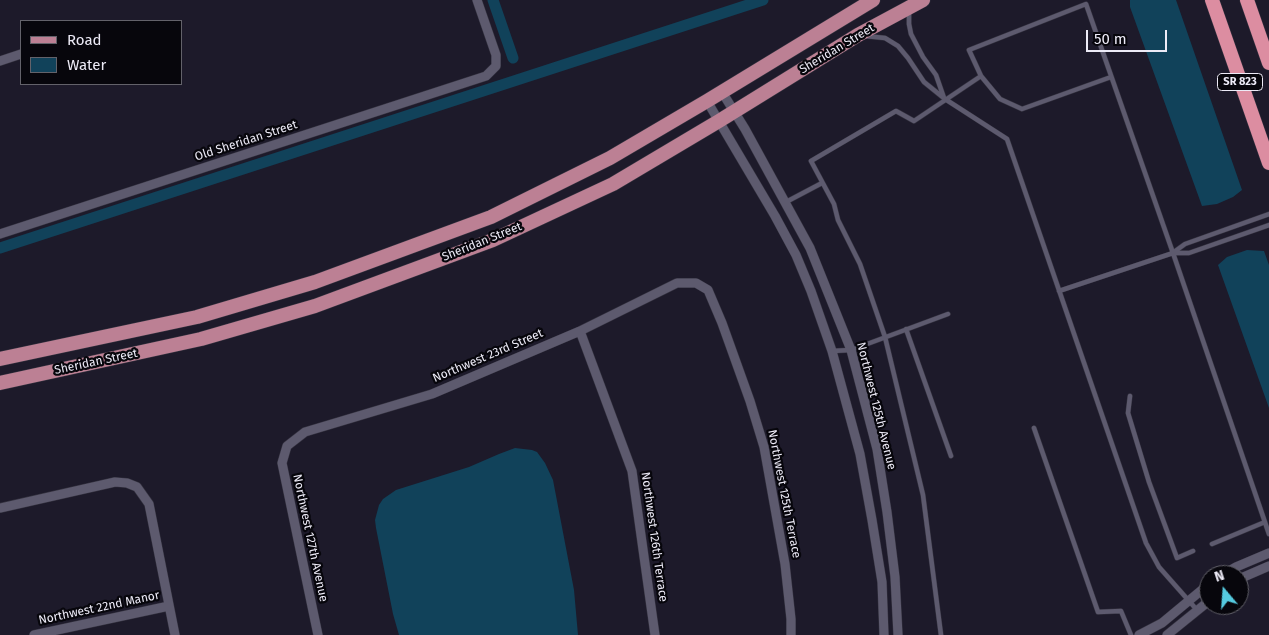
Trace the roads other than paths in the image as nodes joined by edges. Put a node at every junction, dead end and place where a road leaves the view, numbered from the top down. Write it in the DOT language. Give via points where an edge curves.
graph roads {
  1 [pos="477,0"];
  2 [pos="873,0"];
  3 [pos="923,0"];
  4 [pos="1212,0"];
  5 [pos="1247,0"];
  6 [pos="909,6"];
  7 [pos="858,35"];
  8 [pos="20,54"];
  9 [pos="0,61"];
  10 [pos="1269,63"];
  11 [pos="980,76"];
  12 [pos="1111,78"];
  13 [pos="722,92"];
  14 [pos="945,99"];
  15 [pos="707,101"];
  16 [pos="734,112"];
  17 [pos="719,121"];
  18 [pos="1269,163"];
  19 [pos="822,183"];
  20 [pos="786,202"];
  21 [pos="1269,214"];
  22 [pos="1269,225"];
  23 [pos="0,234"];
  24 [pos="1173,253"];
  25 [pos="696,283"];
  26 [pos="1059,291"];
  27 [pos="948,314"];
  28 [pos="906,329"];
  29 [pos="580,331"];
  30 [pos="885,337"];
  31 [pos="851,350"];
  32 [pos="832,351"];
  33 [pos="0,359"];
  34 [pos="0,383"];
  35 [pos="1130,396"];
  36 [pos="1034,428"];
  37 [pos="287,446"];
  38 [pos="951,456"];
  39 [pos="0,508"];
  40 [pos="1265,522"];
  41 [pos="1269,534"];
  42 [pos="1212,544"];
  43 [pos="1193,551"];
  44 [pos="1269,554"];
  45 [pos="1241,565"];
  46 [pos="1269,566"];
  47 [pos="1249,575"];
  48 [pos="1199,592"];
  49 [pos="1189,601"];
  50 [pos="170,606"];
  51 [pos="1198,610"];
  52 [pos="34,635"];
  53 [pos="175,635"];
  54 [pos="318,635"];
  55 [pos="655,635"];
  56 [pos="791,635"];
  57 [pos="884,635"];
  58 [pos="898,635"];
  59 [pos="941,635"];
  60 [pos="1131,635"];
  61 [pos="1139,635"];
  62 [pos="1167,635"];
  1 -- 23 [label="street, Old Sheridan Street" via="496,55 496,66 486,76"];
  2 -- 13 [label="main road, Sheridan Street"];
  3 -- 6 [label="main road, Sheridan Street"];
  4 -- 18 [label="highway, SR 823"];
  5 -- 10 [label="highway, SR 823"];
  6 -- 7 [label="main road, Sheridan Street"];
  6 -- 14 [label="lane" via="911,34 936,75"];
  7 -- 14 [label="lane" via="885,38 898,46 924,82"];
  7 -- 16 [label="main road, Sheridan Street"];
  8 -- 9 [label="street"];
  11 -- 12 [label="lane" via="1000,99 1022,109"];
  11 -- 12 [label="lane" via="969,50 1086,4"];
  11 -- 14 [label="lane"];
  12 -- 24 [label="lane"];
  13 -- 15 [label="main road, Sheridan Street"];
  13 -- 16 [label="street, Northwest 125th Avenue"];
  14 -- 19 [label="lane" via="914,121 896,110 811,162"];
  14 -- 26 [label="lane" via="1007,139"];
  15 -- 17 [label="street"];
  15 -- 33 [label="main road, Sheridan Street" via="610,158 491,217 315,282 197,317"];
  16 -- 17 [label="main road, Sheridan Street"];
  16 -- 20 [label="street, Northwest 125th Avenue"];
  17 -- 32 [label="street" via="796,255"];
  17 -- 34 [label="main road, Sheridan Street" via="612,184 493,240 316,306 201,339"];
  19 -- 20 [label="lane"];
  19 -- 30 [label="lane" via="860,264"];
  20 -- 31 [label="street, Northwest 125th Avenue" via="810,248"];
  21 -- 24 [label="lane" via="1185,244"];
  22 -- 24 [label="lane" via="1188,253"];
  24 -- 26 [label="lane"];
  24 -- 40 [label="lane"];
  25 -- 29 [label="street, Northwest 23rd Street" via="677,283"];
  25 -- 56 [label="street, Northwest 125th Terrace" via="708,290 722,323 764,447 785,564"];
  26 -- 49 [label="lane" via="1146,543 1159,567"];
  27 -- 28 [label="lane"];
  28 -- 30 [label="lane"];
  28 -- 38 [label="lane"];
  29 -- 37 [label="street, Northwest 23rd Street" via="432,394 305,432"];
  29 -- 55 [label="street, Northwest 126th Terrace" via="632,471"];
  30 -- 31 [label="lane"];
  30 -- 59 [label="lane" via="923,495"];
  31 -- 32 [label="lane"];
  31 -- 58 [label="street, Northwest 125th Avenue" via="877,450 895,577"];
  32 -- 57 [label="street" via="860,454 882,582"];
  35 -- 43 [label="lane" via="1128,414 1177,558"];
  36 -- 60 [label="lane" via="1098,612 1121,611"];
  37 -- 54 [label="street, Northwest 127th Avenue" via="282,462"];
  39 -- 50 [label="street" via="115,482 127,482 137,487 149,504"];
  40 -- 41 [label="lane"];
  40 -- 42 [label="lane"];
  44 -- 45 [label="street"];
  46 -- 47 [label="street"];
  48 -- 49 [label="street"];
  49 -- 51 [label="lane"];
  49 -- 61 [label="street" via="1162,623"];
  50 -- 52 [label="street, Northwest 22nd Manor"];
  50 -- 53 [label="street"];
  51 -- 62 [label="street"];
}
